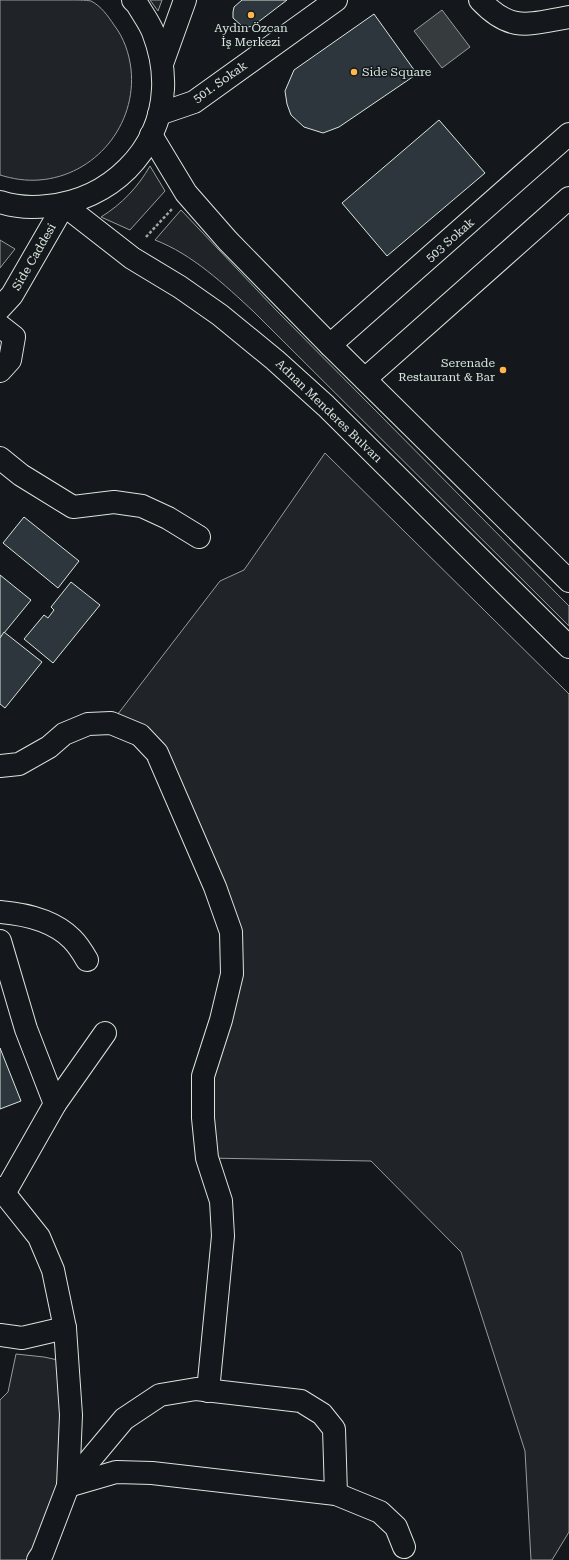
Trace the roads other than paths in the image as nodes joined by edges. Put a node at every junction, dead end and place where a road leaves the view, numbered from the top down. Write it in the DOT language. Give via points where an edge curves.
graph roads {
  1 [pos="133,0"];
  2 [pos="185,0"];
  3 [pos="336,0"];
  4 [pos="480,0"];
  5 [pos="569,17"];
  6 [pos="162,64"];
  7 [pos="159,114"];
  8 [pos="569,134"];
  9 [pos="151,135"];
  10 [pos="569,198"];
  11 [pos="0,202"];
  12 [pos="64,204"];
  13 [pos="0,308"];
  14 [pos="0,326"];
  15 [pos="330,345"];
  16 [pos="0,371"];
  17 [pos="365,379"];
  18 [pos="0,458"];
  19 [pos="199,537"];
  20 [pos="569,581"];
  21 [pos="569,647"];
  22 [pos="0,766"];
  23 [pos="0,912"];
  24 [pos="0,941"];
  25 [pos="87,960"];
  26 [pos="105,1033"];
  27 [pos="55,1104"];
  28 [pos="2,1191"];
  29 [pos="65,1328"];
  30 [pos="0,1336"];
  31 [pos="208,1391"];
  32 [pos="68,1486"];
  33 [pos="336,1494"];
  34 [pos="404,1547"];
  35 [pos="38,1560"];
  1 -- 6 [label="main road" via="153,32"];
  2 -- 6 [label="main road"];
  3 -- 7 [label="main road, 501. Sokak" via="194,102"];
  4 -- 5 [label="main road" via="499,17 524,25"];
  6 -- 7 [label="main road" via="163,89"];
  7 -- 9 [label="main road"];
  8 -- 15 [label="main road, 503 Sokak"];
  9 -- 12 [label="main road" via="136,159 116,180 91,195"];
  9 -- 15 [label="main road" via="186,193 228,241"];
  10 -- 17 [label="main road"];
  11 -- 12 [label="main road" via="35,208"];
  12 -- 13 [label="main road, Side Caddesi" via="12,295"];
  12 -- 21 [label="main road, Adnan Menderes Bulvarı" via="132,258 220,315 275,360 326,406"];
  14 -- 16 [label="main road" via="14,337 10,360"];
  15 -- 17 [label="main road"];
  17 -- 20 [label="main road"];
  18 -- 19 [label="main road" via="21,475 73,507 114,502 142,506"];
  22 -- 31 [label="main road" via="19,764 49,748 64,734 88,724 111,724 140,735 157,754 216,886 231,932 232,974 203,1076 203,1118 207,1158 222,1201 223,1236"];
  23 -- 25 [label="main road" via="18,913 51,924 72,939"];
  24 -- 27 [label="main road" via="26,1029"];
  26 -- 27 [label="main road"];
  27 -- 28 [label="main road"];
  28 -- 29 [label="main road" via="39,1237 54,1270"];
  29 -- 30 [label="main road" via="22,1338"];
  29 -- 32 [label="main road" via="71,1415"];
  31 -- 32 [label="main road" via="160,1395 124,1419"];
  31 -- 33 [label="main road" via="301,1401 322,1414 334,1429"];
  32 -- 33 [label="main road" via="116,1472 152,1473"];
  32 -- 35 [label="main road"];
  33 -- 34 [label="main road" via="380,1512 396,1527"];
}
